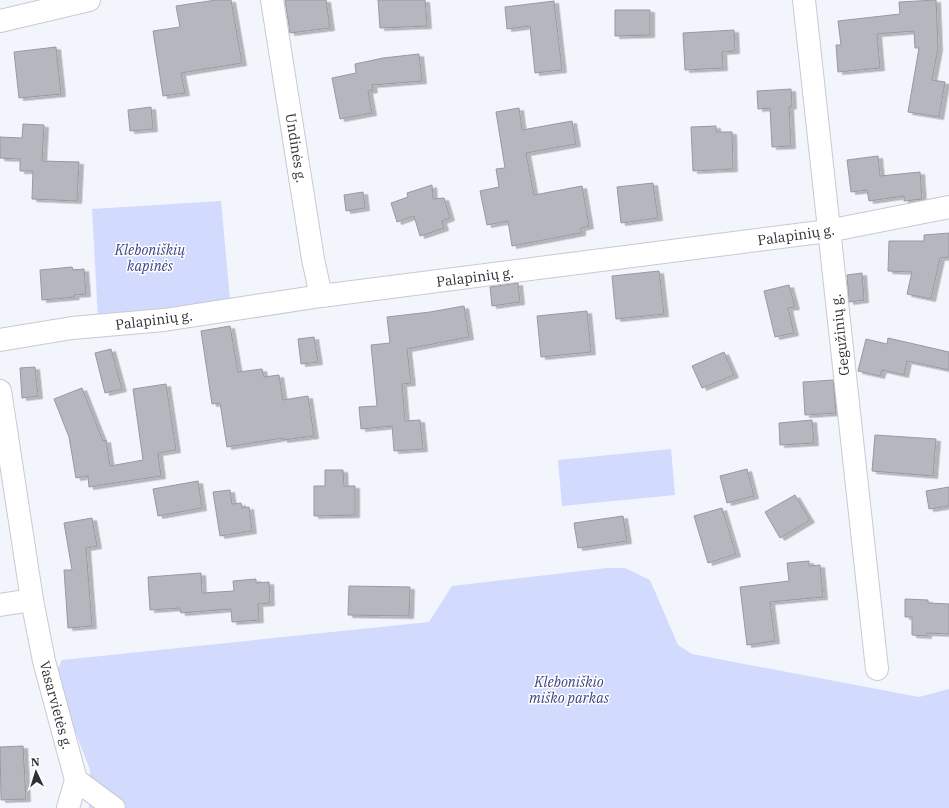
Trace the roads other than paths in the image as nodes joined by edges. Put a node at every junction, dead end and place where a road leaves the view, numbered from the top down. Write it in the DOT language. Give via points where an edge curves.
graph roads {
  1 [pos="89,0"];
  2 [pos="272,0"];
  3 [pos="804,0"];
  4 [pos="0,21"];
  5 [pos="949,207"];
  6 [pos="828,231"];
  7 [pos="321,296"];
  8 [pos="0,340"];
  9 [pos="0,390"];
  10 [pos="32,600"];
  11 [pos="0,605"];
  12 [pos="877,669"];
  13 [pos="76,780"];
  14 [pos="68,808"];
  15 [pos="114,808"];
  1 -- 4 [label="street"];
  2 -- 7 [label="street, Undinės g."];
  3 -- 6 [label="street, Gegužinių g."];
  5 -- 6 [label="street, Palapinių g."];
  6 -- 7 [label="street, Palapinių g."];
  6 -- 12 [label="street, Gegužinių g."];
  7 -- 8 [label="street, Palapinių g." via="164,320 72,328"];
  9 -- 10 [label="street, Vasarvietės g."];
  10 -- 11 [label="street"];
  10 -- 13 [label="street, Vasarvietės g." via="44,660"];
  13 -- 14 [label="street"];
  13 -- 15 [label="street"];
}
